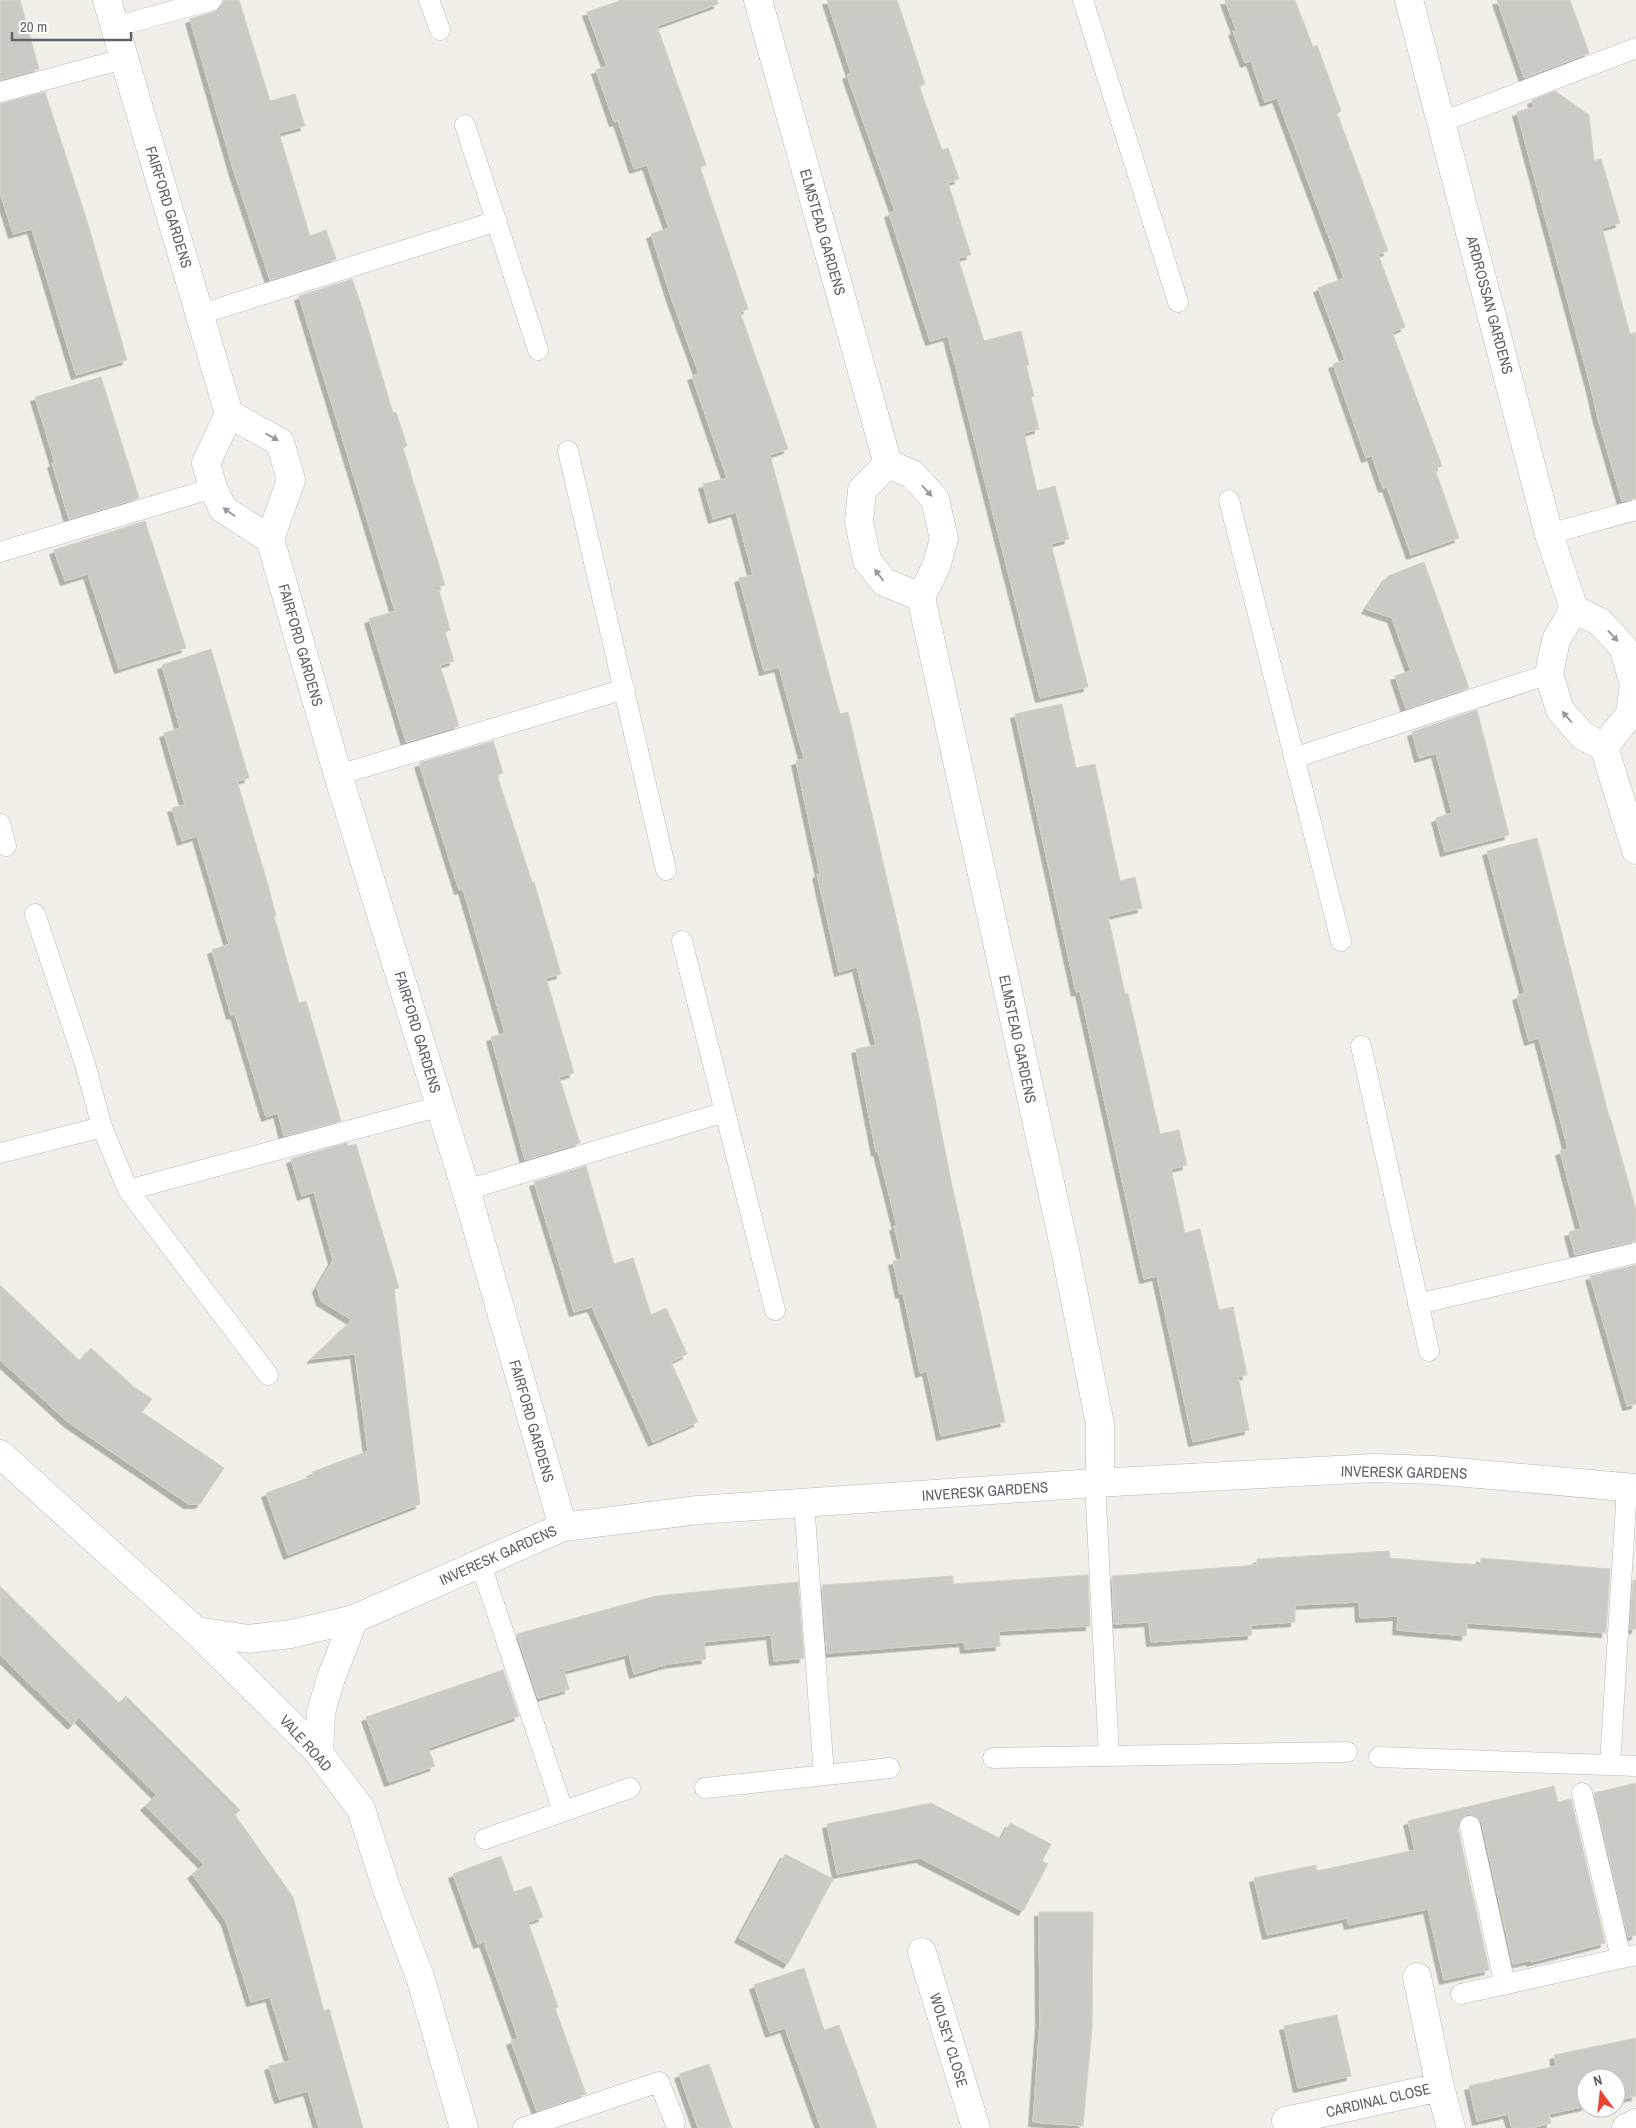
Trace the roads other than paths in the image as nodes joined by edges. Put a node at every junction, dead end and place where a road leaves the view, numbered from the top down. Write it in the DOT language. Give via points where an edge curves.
graph roads {
  1 [pos="107,0"];
  2 [pos="212,0"];
  3 [pos="429,0"];
  4 [pos="758,0"];
  5 [pos="1083,0"];
  6 [pos="1409,0"];
  7 [pos="114,27"];
  8 [pos="440,30"];
  9 [pos="1636,48"];
  10 [pos="123,59"];
  11 [pos="0,92"];
  12 [pos="1442,122"];
  13 [pos="466,126"];
  14 [pos="497,220"];
  15 [pos="1178,302"];
  16 [pos="201,314"];
  17 [pos="538,350"];
  18 [pos="229,414"];
  19 [pos="568,451"];
  20 [pos="888,464"];
  21 [pos="213,488"];
  22 [pos="1229,500"];
  23 [pos="1636,510"];
  24 [pos="1549,534"];
  25 [pos="270,539"];
  26 [pos="0,552"];
  27 [pos="921,597"];
  28 [pos="1574,609"];
  29 [pos="1548,674"];
  30 [pos="625,689"];
  31 [pos="1604,748"];
  32 [pos="1294,758"];
  33 [pos="338,774"];
  34 [pos="0,824"];
  35 [pos="6,846"];
  36 [pos="1636,850"];
  37 [pos="666,870"];
  38 [pos="35,914"];
  39 [pos="682,941"];
  40 [pos="1341,941"];
  41 [pos="1361,1046"];
  42 [pos="441,1106"];
  43 [pos="725,1112"];
  44 [pos="102,1127"];
  45 [pos="0,1153"];
  46 [pos="128,1190"];
  47 [pos="466,1190"];
  48 [pos="1636,1253"];
  49 [pos="1418,1304"];
  50 [pos="775,1310"];
  51 [pos="1429,1350"];
  52 [pos="268,1375"];
  53 [pos="0,1454"];
  54 [pos="1097,1483"];
  55 [pos="1631,1488"];
  56 [pos="804,1503"];
  57 [pos="563,1526"];
  58 [pos="480,1562"];
  59 [pos="354,1620"];
  60 [pos="196,1631"];
  61 [pos="1347,1752"];
  62 [pos="319,1753"];
  63 [pos="1109,1756"];
  64 [pos="1378,1757"];
  65 [pos="993,1758"];
  66 [pos="1610,1765"];
  67 [pos="1636,1766"];
  68 [pos="890,1768"];
  69 [pos="824,1775"];
  70 [pos="630,1788"];
  71 [pos="705,1788"];
  72 [pos="1582,1792"];
  73 [pos="563,1811"];
  74 [pos="1470,1826"];
  75 [pos="485,1839"];
  76 [pos="922,1952"];
  77 [pos="1629,1957"];
  78 [pos="1417,1977"];
  79 [pos="1505,1985"];
  80 [pos="1461,1994"];
  81 [pos="1440,2086"];
  82 [pos="1286,2121"];
  83 [pos="675,2122"];
  84 [pos="1636,2123"];
  85 [pos="464,2128"];
  86 [pos="523,2128"];
  87 [pos="976,2128"];
  88 [pos="1451,2128"];
  89 [pos="1626,2128"];
  1 -- 7 [label="street, FAIRFORD GARDENS"];
  2 -- 7 [label="lane"];
  3 -- 8 [label="lane"];
  4 -- 20 [label="street, ELMSTEAD GARDENS"];
  5 -- 15 [label="lane"];
  6 -- 12 [label="street, ARDROSSAN GARDENS"];
  7 -- 10 [label="street, FAIRFORD GARDENS"];
  9 -- 12 [label="lane"];
  10 -- 11 [label="lane"];
  10 -- 16 [label="street, FAIRFORD GARDENS"];
  12 -- 24 [label="street, ARDROSSAN GARDENS"];
  13 -- 14 [label="lane"];
  14 -- 16 [label="lane"];
  14 -- 17 [label="lane"];
  16 -- 18 [label="street, FAIRFORD GARDENS"];
  18 -- 21 [label="street" via="206,463"];
  18 -- 25 [label="street, one-way" via="280,442 291,480"];
  19 -- 30 [label="lane"];
  20 -- 27 [label="street, one-way" via="912,474 934,499 944,539 936,568"];
  27 -- 20 [label="street, one-way" via="884,582 867,560 858,522 862,490"];
  25 -- 21 [label="street, one-way" via="223,509"];
  21 -- 26 [label="lane"];
  22 -- 32 [label="lane"];
  23 -- 24 [label="lane"];
  24 -- 28 [label="street, ARDROSSAN GARDENS"];
  25 -- 33 [label="street, FAIRFORD GARDENS"];
  27 -- 54 [label="street, ELMSTEAD GARDENS" via="1074,1293 1100,1424"];
  28 -- 29 [label="street" via="1556,640"];
  28 -- 31 [label="street, one-way" via="1600,622 1623,647 1634,684 1630,714"];
  31 -- 29 [label="street, one-way" via="1583,736 1560,710"];
  29 -- 32 [label="lane"];
  30 -- 33 [label="lane"];
  30 -- 37 [label="lane"];
  31 -- 36 [label="street"];
  32 -- 40 [label="lane"];
  33 -- 42 [label="street, FAIRFORD GARDENS"];
  34 -- 35 [label="lane"];
  38 -- 44 [label="lane" via="85,1064"];
  39 -- 43 [label="lane"];
  41 -- 49 [label="lane"];
  42 -- 46 [label="lane"];
  42 -- 47 [label="street, FAIRFORD GARDENS"];
  43 -- 47 [label="lane"];
  43 -- 50 [label="lane"];
  44 -- 45 [label="lane"];
  44 -- 46 [label="lane"];
  46 -- 52 [label="lane"];
  47 -- 57 [label="street, FAIRFORD GARDENS"];
  48 -- 49 [label="lane"];
  49 -- 51 [label="lane"];
  53 -- 60 [label="street, VALE ROAD"];
  54 -- 55 [label="street, INVERESK GARDENS" via="1374,1468 1433,1470"];
  54 -- 56 [label="street, INVERESK GARDENS"];
  54 -- 63 [label="lane"];
  55 -- 66 [label="lane"];
  56 -- 57 [label="street, INVERESK GARDENS" via="698,1510"];
  56 -- 69 [label="lane"];
  57 -- 58 [label="street, INVERESK GARDENS"];
  58 -- 59 [label="street, INVERESK GARDENS"];
  58 -- 73 [label="lane"];
  59 -- 60 [label="street, INVERESK GARDENS" via="291,1634 249,1639"];
  59 -- 62 [label="street" via="321,1712"];
  60 -- 62 [label="street, VALE ROAD"];
  61 -- 63 [label="lane"];
  62 -- 85 [label="street, VALE ROAD" via="360,1809 421,1980"];
  63 -- 65 [label="lane"];
  64 -- 66 [label="lane"];
  66 -- 67 [label="lane"];
  68 -- 69 [label="lane"];
  69 -- 71 [label="lane"];
  70 -- 73 [label="lane"];
  72 -- 77 [label="lane"];
  73 -- 75 [label="lane"];
  74 -- 79 [label="lane"];
  76 -- 87 [label="street, WOLSEY CLOSE"];
  77 -- 79 [label="lane"];
  78 -- 81 [label="street, CARDINAL CLOSE"];
  79 -- 80 [label="lane"];
  81 -- 82 [label="street, CARDINAL CLOSE"];
  81 -- 88 [label="street, CARDINAL CLOSE"];
  83 -- 86 [label="lane" via="659,2082"];
  84 -- 89 [label="street"];
}
